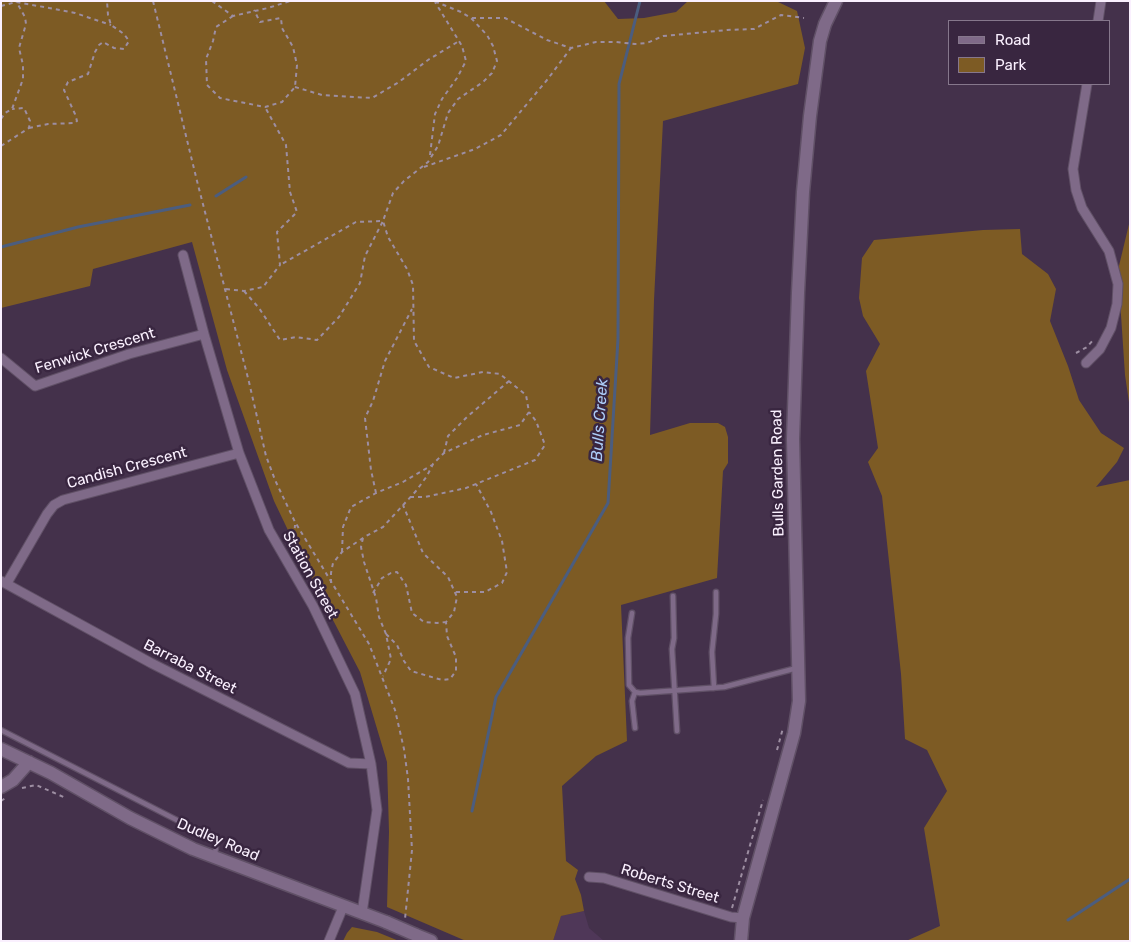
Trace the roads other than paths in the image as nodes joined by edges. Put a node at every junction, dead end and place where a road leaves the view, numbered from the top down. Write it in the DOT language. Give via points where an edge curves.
graph roads {
  1 [pos="836,1"];
  2 [pos="1101,1"];
  3 [pos="1098,20"];
  4 [pos="1087,85"];
  5 [pos="183,255"];
  6 [pos="204,334"];
  7 [pos="1,358"];
  8 [pos="1086,363"];
  9 [pos="238,453"];
  10 [pos="4,582"];
  11 [pos="716,592"];
  12 [pos="673,596"];
  13 [pos="632,613"];
  14 [pos="798,668"];
  15 [pos="714,688"];
  16 [pos="635,692"];
  17 [pos="674,692"];
  18 [pos="635,728"];
  19 [pos="1,730"];
  20 [pos="677,732"];
  21 [pos="1,749"];
  22 [pos="37,749"];
  23 [pos="29,762"];
  24 [pos="371,764"];
  25 [pos="6,791"];
  26 [pos="215,858"];
  27 [pos="588,877"];
  28 [pos="343,907"];
  29 [pos="362,913"];
  30 [pos="743,918"];
  31 [pos="329,941"];
  32 [pos="431,941"];
  33 [pos="741,941"];
  1 -- 14 [label="main road, Bulls Garden Road" via="820,41 803,192 793,381"];
  2 -- 3 [label="street"];
  4 -- 8 [label="street" via="1073,169 1076,190 1082,208 1109,251 1118,284 1111,328 1100,349"];
  5 -- 6 [label="street, Station Street"];
  6 -- 7 [label="street, Fenwick Crescent" via="129,354 35,386"];
  6 -- 9 [label="street, Station Street"];
  9 -- 10 [label="street, Candish Crescent" via="63,500 47,514"];
  9 -- 24 [label="street, Station Street" via="269,530 313,606 355,694"];
  10 -- 24 [label="street, Barraba Street" via="151,663 349,763"];
  11 -- 15 [label="lane" via="712,652"];
  12 -- 17 [label="lane"];
  13 -- 16 [label="lane" via="628,638 629,685"];
  14 -- 15 [label="lane"];
  14 -- 30 [label="main road, Bulls Garden Road" via="799,701 794,733"];
  15 -- 17 [label="lane"];
  16 -- 17 [label="lane"];
  16 -- 18 [label="lane" via="632,701"];
  17 -- 20 [label="lane"];
  19 -- 22 [label="lane"];
  21 -- 23 [label="main road, Dudley Road"];
  22 -- 23 [label="lane"];
  22 -- 26 [label="lane" via="208,836 216,845"];
  23 -- 25 [label="main road"];
  23 -- 26 [label="main road, Dudley Road" via="145,825"];
  24 -- 29 [label="street, Station Street" via="377,810"];
  26 -- 28 [label="main road, Dudley Road"];
  27 -- 30 [label="street, Roberts Street" via="604,878"];
  28 -- 29 [label="main road, Dudley Road"];
  28 -- 31 [label="street"];
  29 -- 32 [label="main road, Dudley Road, bridge"];
  30 -- 33 [label="main road, Bulls Garden Road"];
}
